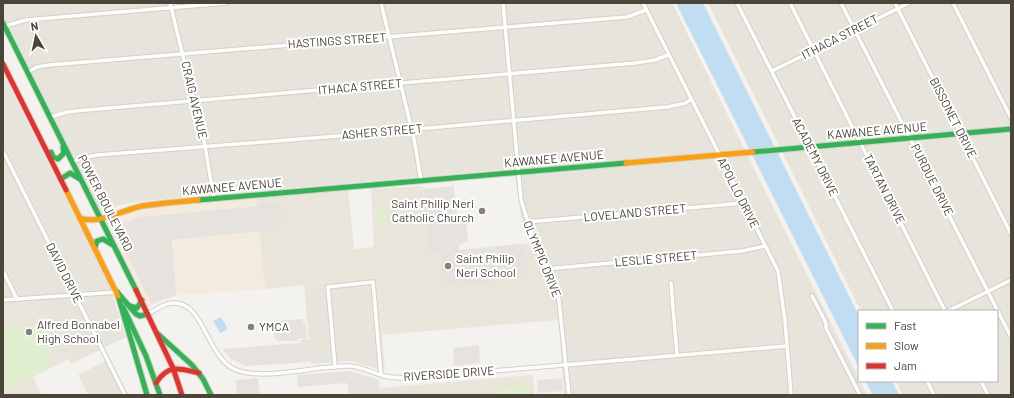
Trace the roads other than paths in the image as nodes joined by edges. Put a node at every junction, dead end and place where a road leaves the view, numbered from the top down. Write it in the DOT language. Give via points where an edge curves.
graph roads {
  1 [pos="170,3"];
  2 [pos="226,3"];
  3 [pos="381,3"];
  4 [pos="503,3"];
  5 [pos="643,3"];
  6 [pos="737,3"];
  7 [pos="790,3"];
  8 [pos="840,3"];
  9 [pos="895,3"];
  10 [pos="909,3"];
  11 [pos="954,3"];
  12 [pos="171,8"];
  13 [pos="897,8"];
  14 [pos="646,10"];
  15 [pos="4,24"];
  16 [pos="505,27"];
  17 [pos="854,30"];
  18 [pos="3,33"];
  19 [pos="390,37"];
  20 [pos="11,39"];
  21 [pos="814,50"];
  22 [pos="183,54"];
  23 [pos="668,55"];
  24 [pos="3,64"];
  25 [pos="772,71"];
  26 [pos="28,72"];
  27 [pos="509,73"];
  28 [pos="401,83"];
  29 [pos="691,99"];
  30 [pos="194,100"];
  31 [pos="51,117"];
  32 [pos="1011,118"];
  33 [pos="513,120"];
  34 [pos="412,129"];
  35 [pos="1011,129"];
  36 [pos="961,133"];
  37 [pos="910,138"];
  38 [pos="63,142"];
  39 [pos="860,143"];
  40 [pos="44,146"];
  41 [pos="205,146"];
  42 [pos="811,147"];
  43 [pos="3,151"];
  44 [pos="719,155"];
  45 [pos="73,162"];
  46 [pos="518,172"];
  47 [pos="61,179"];
  48 [pos="421,180"];
  49 [pos="83,181"];
  50 [pos="214,199"];
  51 [pos="744,203"];
  52 [pos="80,218"];
  53 [pos="102,219"];
  54 [pos="526,222"];
  55 [pos="1011,234"];
  56 [pos="765,246"];
  57 [pos="95,247"];
  58 [pos="116,247"];
  59 [pos="546,269"];
  60 [pos="3,271"];
  61 [pos="1011,280"];
  62 [pos="671,283"];
  63 [pos="988,291"];
  64 [pos="117,292"];
  65 [pos="75,295"];
  66 [pos="812,296"];
  67 [pos="17,299"];
  68 [pos="3,300"];
  69 [pos="142,300"];
  70 [pos="129,306"];
  71 [pos="892,310"];
  72 [pos="945,310"];
  73 [pos="948,310"];
  74 [pos="998,310"];
  75 [pos="998,311"];
  76 [pos="148,314"];
  77 [pos="158,334"];
  78 [pos="1011,337"];
  79 [pos="787,346"];
  80 [pos="677,355"];
  81 [pos="566,364"];
  82 [pos="335,367"];
  83 [pos="173,368"];
  84 [pos="199,373"];
  85 [pos="381,375"];
  86 [pos="928,382"];
  87 [pos="981,382"];
  88 [pos="156,383"];
  89 [pos="126,395"];
  90 [pos="147,395"];
  91 [pos="160,395"];
  92 [pos="182,395"];
  93 [pos="210,395"];
  94 [pos="569,395"];
  95 [pos="791,395"];
  96 [pos="860,395"];
  97 [pos="934,395"];
  98 [pos="988,395"];
  1 -- 12 [label="street, CRAIG AVENUE"];
  2 -- 12 [label="street"];
  3 -- 19 [label="street"];
  4 -- 16 [label="street, OLYMPIC DRIVE"];
  5 -- 14 [label="street, APOLLO DRIVE"];
  6 -- 25 [label="street, ACADEMY DRIVE"];
  7 -- 21 [label="street, TARTAN DRIVE"];
  8 -- 17 [label="street, PURDUE DRIVE"];
  9 -- 13 [label="street, BISSONET DRIVE"];
  10 -- 13 [label="street, ITHACA STREET"];
  11 -- 32 [label="street"];
  12 -- 15 [label="street"];
  12 -- 22 [label="street, CRAIG AVENUE"];
  13 -- 17 [label="street, ITHACA STREET"];
  13 -- 36 [label="street, BISSONET DRIVE"];
  14 -- 16 [label="street, HASTINGS STREET" via="628,17"];
  14 -- 23 [label="street, APOLLO DRIVE"];
  15 -- 20 [label="main road, POWER BOULEVARD"];
  16 -- 19 [label="street, HASTINGS STREET"];
  16 -- 27 [label="street, OLYMPIC DRIVE"];
  17 -- 21 [label="street, ITHACA STREET"];
  17 -- 37 [label="street, PURDUE DRIVE"];
  18 -- 20 [label="main road"];
  19 -- 22 [label="street, HASTINGS STREET"];
  19 -- 28 [label="street"];
  20 -- 26 [label="main road, POWER BOULEVARD"];
  21 -- 25 [label="street, ITHACA STREET"];
  21 -- 39 [label="street, TARTAN DRIVE"];
  22 -- 26 [label="street, HASTINGS STREET" via="49,65"];
  22 -- 30 [label="street, CRAIG AVENUE"];
  23 -- 27 [label="street, ITHACA STREET" via="635,63"];
  23 -- 29 [label="street, APOLLO DRIVE"];
  24 -- 40 [label="main road"];
  25 -- 42 [label="street, ACADEMY DRIVE"];
  26 -- 31 [label="main road, POWER BOULEVARD"];
  27 -- 28 [label="street, ITHACA STREET"];
  27 -- 33 [label="street, OLYMPIC DRIVE"];
  28 -- 30 [label="street, ITHACA STREET"];
  28 -- 34 [label="street"];
  29 -- 33 [label="street, ASHER STREET" via="686,103 667,107"];
  29 -- 44 [label="street, APOLLO DRIVE"];
  30 -- 31 [label="street, ITHACA STREET" via="67,112"];
  30 -- 41 [label="street, CRAIG AVENUE"];
  31 -- 38 [label="main road, POWER BOULEVARD"];
  33 -- 34 [label="street, ASHER STREET"];
  33 -- 46 [label="street, OLYMPIC DRIVE"];
  34 -- 41 [label="street, ASHER STREET"];
  34 -- 48 [label="street"];
  35 -- 36 [label="main road, KAWANEE AVENUE"];
  36 -- 37 [label="main road, KAWANEE AVENUE"];
  36 -- 55 [label="street, BISSONET DRIVE"];
  37 -- 39 [label="main road, KAWANEE AVENUE"];
  37 -- 63 [label="street, PURDUE DRIVE"];
  38 -- 40 [label="main road" via="64,152 58,159"];
  38 -- 45 [label="main road, POWER BOULEVARD"];
  39 -- 42 [label="main road, KAWANEE AVENUE"];
  39 -- 72 [label="street, TARTAN DRIVE"];
  40 -- 47 [label="main road"];
  41 -- 45 [label="street, ASHER STREET" via="98,155"];
  41 -- 50 [label="street, CRAIG AVENUE"];
  42 -- 44 [label="main road, KAWANEE AVENUE"];
  42 -- 71 [label="street, ACADEMY DRIVE"];
  43 -- 65 [label="street, DAVID DRIVE"];
  44 -- 46 [label="main road, KAWANEE AVENUE"];
  44 -- 51 [label="street, APOLLO DRIVE"];
  45 -- 49 [label="main road, POWER BOULEVARD"];
  46 -- 48 [label="main road, KAWANEE AVENUE"];
  46 -- 54 [label="street, OLYMPIC DRIVE" via="520,200"];
  47 -- 49 [label="main road" via="70,173"];
  47 -- 52 [label="main road"];
  48 -- 50 [label="main road, KAWANEE AVENUE"];
  49 -- 53 [label="main road, POWER BOULEVARD"];
  50 -- 53 [label="main road, KAWANEE AVENUE" via="140,206"];
  51 -- 54 [label="street, LOVELAND STREET"];
  51 -- 56 [label="street, APOLLO DRIVE"];
  52 -- 53 [label="main road, KAWANEE AVENUE" via="86,221"];
  52 -- 57 [label="main road"];
  53 -- 58 [label="main road, POWER BOULEVARD"];
  54 -- 59 [label="street, OLYMPIC DRIVE"];
  56 -- 59 [label="street, LESLIE STREET" via="742,251"];
  56 -- 79 [label="street, APOLLO DRIVE" via="780,275"];
  57 -- 58 [label="main road" via="97,241 103,239"];
  57 -- 64 [label="main road"];
  58 -- 69 [label="main road, POWER BOULEVARD"];
  59 -- 81 [label="street, OLYMPIC DRIVE" via="559,301"];
  60 -- 67 [label="street"];
  61 -- 63 [label="street"];
  62 -- 80 [label="street"];
  63 -- 73 [label="street"];
  63 -- 74 [label="street, PURDUE DRIVE"];
  64 -- 65 [label="street"];
  64 -- 70 [label="main road"];
  64 -- 88 [label="main road"];
  64 -- 90 [label="main road"];
  65 -- 67 [label="street"];
  65 -- 89 [label="street, DAVID DRIVE"];
  66 -- 96 [label="street"];
  67 -- 68 [label="street"];
  69 -- 70 [label="main road" via="137,308"];
  69 -- 76 [label="main road, POWER BOULEVARD"];
  70 -- 76 [label="main road" via="134,314"];
  75 -- 78 [label="street, PURDUE DRIVE"];
  76 -- 77 [label="main road, POWER BOULEVARD"];
  76 -- 82 [label="street, RIVERSIDE DRIVE" via="167,304 186,305 193,310 216,354 226,364 246,373 264,374"];
  77 -- 83 [label="main road, POWER BOULEVARD"];
  77 -- 84 [label="main road" via="165,343 194,365"];
  79 -- 80 [label="street, RIVERSIDE DRIVE"];
  79 -- 95 [label="street, APOLLO DRIVE"];
  80 -- 81 [label="street, RIVERSIDE DRIVE"];
  81 -- 85 [label="street, RIVERSIDE DRIVE" via="411,378"];
  81 -- 94 [label="street, OLYMPIC DRIVE"];
  82 -- 85 [label="street, RIVERSIDE DRIVE" via="350,366"];
  82 -- 85 [label="street" via="328,286 373,282"];
  83 -- 84 [label="main road"];
  83 -- 88 [label="main road" via="164,373"];
  83 -- 92 [label="main road, POWER BOULEVARD"];
  84 -- 93 [label="main road"];
  86 -- 97 [label="street"];
  87 -- 98 [label="street"];
  88 -- 91 [label="main road"];
}
